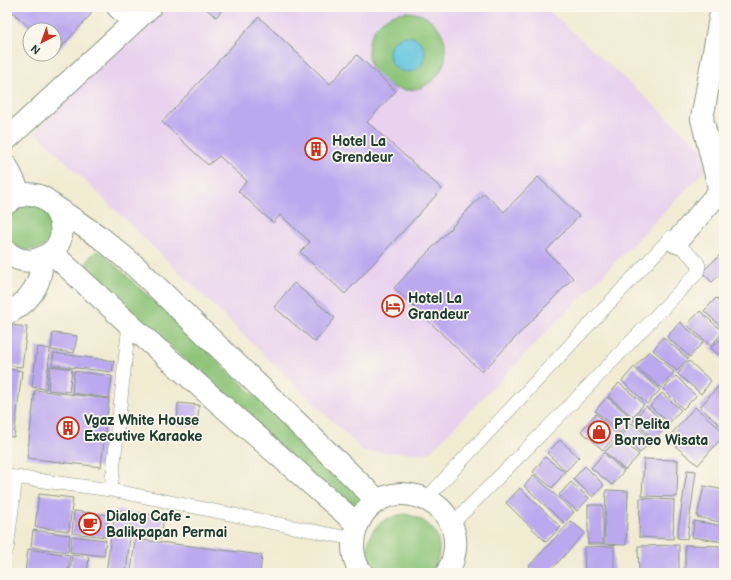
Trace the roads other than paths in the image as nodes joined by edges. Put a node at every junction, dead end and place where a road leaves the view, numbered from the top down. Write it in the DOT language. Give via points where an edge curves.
graph roads {
  1 [pos="118,7"];
  2 [pos="150,7"];
  3 [pos="722,7"];
  4 [pos="134,22"];
  5 [pos="7,139"];
  6 [pos="7,168"];
  7 [pos="14,200"];
  8 [pos="51,204"];
  9 [pos="676,242"];
  10 [pos="7,252"];
  11 [pos="47,255"];
  12 [pos="7,312"];
  13 [pos="129,324"];
  14 [pos="11,476"];
  15 [pos="111,490"];
  16 [pos="426,499"];
  17 [pos="378,501"];
  18 [pos="451,525"];
  19 [pos="355,531"];
  20 [pos="7,549"];
  21 [pos="360,572"];
  22 [pos="447,573"];
  1 -- 4 [label="street"];
  2 -- 4 [label="street"];
  3 -- 9 [label="street" via="702,119 720,191"];
  4 -- 5 [label="street"];
  6 -- 7 [label="street"];
  7 -- 8 [label="street" via="32,195"];
  8 -- 11 [label="street" via="58,212 61,234 58,244"];
  8 -- 17 [label="street" via="101,238 136,267"];
  9 -- 16 [label="lane" via="671,237"];
  9 -- 18 [label="lane" via="697,262 697,273 574,402"];
  10 -- 11 [label="street" via="21,260 32,260"];
  11 -- 12 [label="street" via="34,290 18,308"];
  11 -- 13 [label="street"];
  13 -- 15 [label="lane"];
  13 -- 19 [label="street"];
  14 -- 15 [label="lane"];
  14 -- 20 [label="lane"];
  15 -- 19 [label="lane"];
  16 -- 17 [label="street" via="402,494"];
  16 -- 18 [label="street" via="441,510"];
  17 -- 19 [label="street" via="366,511"];
  18 -- 22 [label="street" via="455,543 453,560"];
  19 -- 21 [label="street" via="355,560"];
}
